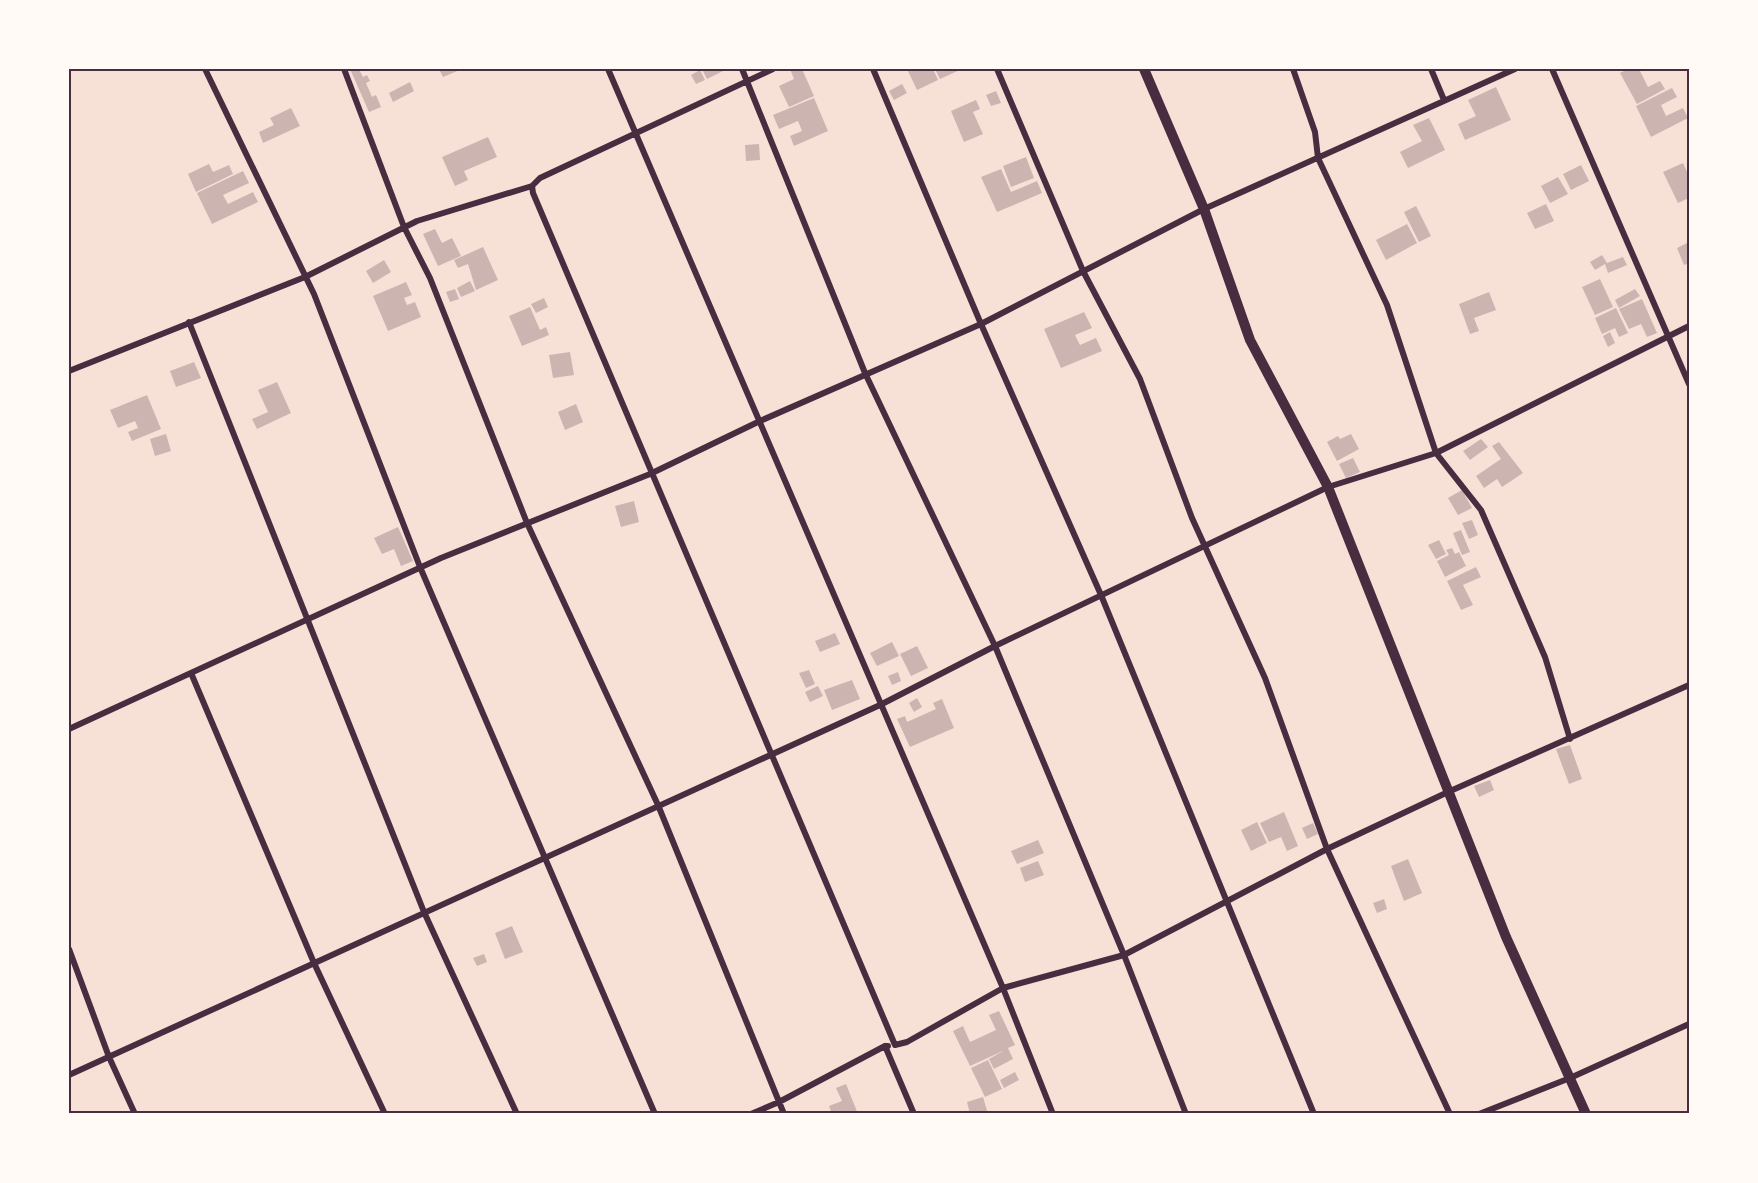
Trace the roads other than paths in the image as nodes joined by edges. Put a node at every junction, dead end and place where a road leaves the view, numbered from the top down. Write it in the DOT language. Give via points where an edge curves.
graph roads {
  1 [pos="205,69"];
  2 [pos="344,69"];
  3 [pos="608,69"];
  4 [pos="742,69"];
  5 [pos="773,69"];
  6 [pos="873,69"];
  7 [pos="997,69"];
  8 [pos="1144,69"];
  9 [pos="1293,69"];
  10 [pos="1431,69"];
  11 [pos="1515,69"];
  12 [pos="1552,69"];
  13 [pos="748,81"];
  14 [pos="1444,100"];
  15 [pos="635,132"];
  16 [pos="1318,158"];
  17 [pos="532,186"];
  18 [pos="1204,209"];
  19 [pos="404,227"];
  20 [pos="1083,271"];
  21 [pos="305,277"];
  22 [pos="189,322"];
  23 [pos="981,324"];
  24 [pos="1689,326"];
  25 [pos="1670,336"];
  26 [pos="69,371"];
  27 [pos="865,373"];
  28 [pos="1689,384"];
  29 [pos="760,421"];
  30 [pos="1436,453"];
  31 [pos="650,474"];
  32 [pos="1328,487"];
  33 [pos="527,523"];
  34 [pos="1205,546"];
  35 [pos="420,567"];
  36 [pos="1101,596"];
  37 [pos="309,619"];
  38 [pos="995,646"];
  39 [pos="191,673"];
  40 [pos="1689,685"];
  41 [pos="880,705"];
  42 [pos="69,729"];
  43 [pos="1570,740"];
  44 [pos="772,753"];
  45 [pos="1448,792"];
  46 [pos="658,805"];
  47 [pos="1328,849"];
  48 [pos="546,856"];
  49 [pos="1227,901"];
  50 [pos="424,912"];
  51 [pos="69,949"];
  52 [pos="1124,955"];
  53 [pos="315,963"];
  54 [pos="1003,988"];
  55 [pos="1689,1024"];
  56 [pos="894,1043"];
  57 [pos="885,1047"];
  58 [pos="109,1057"];
  59 [pos="69,1075"];
  60 [pos="1570,1078"];
  61 [pos="779,1102"];
  62 [pos="135,1114"];
  63 [pos="385,1114"];
  64 [pos="517,1114"];
  65 [pos="655,1114"];
  66 [pos="751,1114"];
  67 [pos="784,1114"];
  68 [pos="914,1114"];
  69 [pos="1053,1114"];
  70 [pos="1186,1114"];
  71 [pos="1314,1114"];
  72 [pos="1450,1114"];
  73 [pos="1479,1114"];
  74 [pos="1586,1114"];
  1 -- 21 [label="street"];
  2 -- 19 [label="street"];
  3 -- 15 [label="street"];
  4 -- 13 [label="street"];
  5 -- 13 [label="street"];
  6 -- 23 [label="street"];
  7 -- 20 [label="street"];
  8 -- 18 [label="street"];
  9 -- 16 [label="street" via="1315,132"];
  10 -- 14 [label="street"];
  11 -- 14 [label="street"];
  12 -- 25 [label="street"];
  13 -- 15 [label="street"];
  13 -- 27 [label="street"];
  14 -- 16 [label="street"];
  15 -- 17 [label="street" via="540,178"];
  15 -- 29 [label="street"];
  16 -- 18 [label="street"];
  16 -- 30 [label="street" via="1387,304"];
  17 -- 19 [label="street"];
  17 -- 31 [label="street"];
  18 -- 20 [label="street"];
  18 -- 32 [label="street" via="1250,340"];
  19 -- 21 [label="street"];
  19 -- 33 [label="street" via="430,278"];
  20 -- 23 [label="street"];
  20 -- 34 [label="street" via="1140,379"];
  21 -- 22 [label="street"];
  21 -- 35 [label="street"];
  22 -- 26 [label="street"];
  22 -- 37 [label="street"];
  23 -- 27 [label="street"];
  23 -- 36 [label="street"];
  24 -- 25 [label="street"];
  25 -- 28 [label="street"];
  25 -- 30 [label="street"];
  27 -- 29 [label="street"];
  27 -- 38 [label="street"];
  29 -- 31 [label="street"];
  29 -- 41 [label="street"];
  30 -- 32 [label="street"];
  30 -- 43 [label="street" via="1481,510 1545,657"];
  31 -- 33 [label="street"];
  31 -- 44 [label="street"];
  32 -- 34 [label="street"];
  32 -- 45 [label="street"];
  33 -- 35 [label="street"];
  33 -- 46 [label="street"];
  34 -- 36 [label="street"];
  34 -- 47 [label="street" via="1265,678"];
  35 -- 37 [label="street"];
  35 -- 48 [label="street"];
  36 -- 38 [label="street"];
  36 -- 49 [label="street"];
  37 -- 39 [label="street"];
  37 -- 50 [label="street"];
  38 -- 41 [label="street"];
  38 -- 52 [label="street"];
  39 -- 42 [label="street"];
  39 -- 53 [label="street"];
  40 -- 43 [label="street"];
  41 -- 44 [label="street"];
  41 -- 54 [label="street"];
  43 -- 45 [label="street"];
  44 -- 46 [label="street"];
  44 -- 56 [label="street"];
  45 -- 47 [label="street"];
  45 -- 60 [label="street" via="1506,937"];
  46 -- 48 [label="street"];
  46 -- 61 [label="street"];
  47 -- 49 [label="street"];
  47 -- 72 [label="street"];
  48 -- 50 [label="street"];
  48 -- 65 [label="street"];
  49 -- 52 [label="street"];
  49 -- 71 [label="street"];
  50 -- 53 [label="street"];
  50 -- 64 [label="street"];
  51 -- 58 [label="street"];
  52 -- 54 [label="street"];
  52 -- 70 [label="street"];
  53 -- 58 [label="street"];
  53 -- 63 [label="street"];
  54 -- 56 [label="street" via="907,1042"];
  54 -- 69 [label="street"];
  55 -- 60 [label="street"];
  56 -- 57 [label="street"];
  57 -- 61 [label="street"];
  57 -- 68 [label="street"];
  58 -- 59 [label="street"];
  58 -- 62 [label="street"];
  60 -- 73 [label="street"];
  60 -- 74 [label="street"];
  61 -- 66 [label="street"];
  61 -- 67 [label="street"];
}
